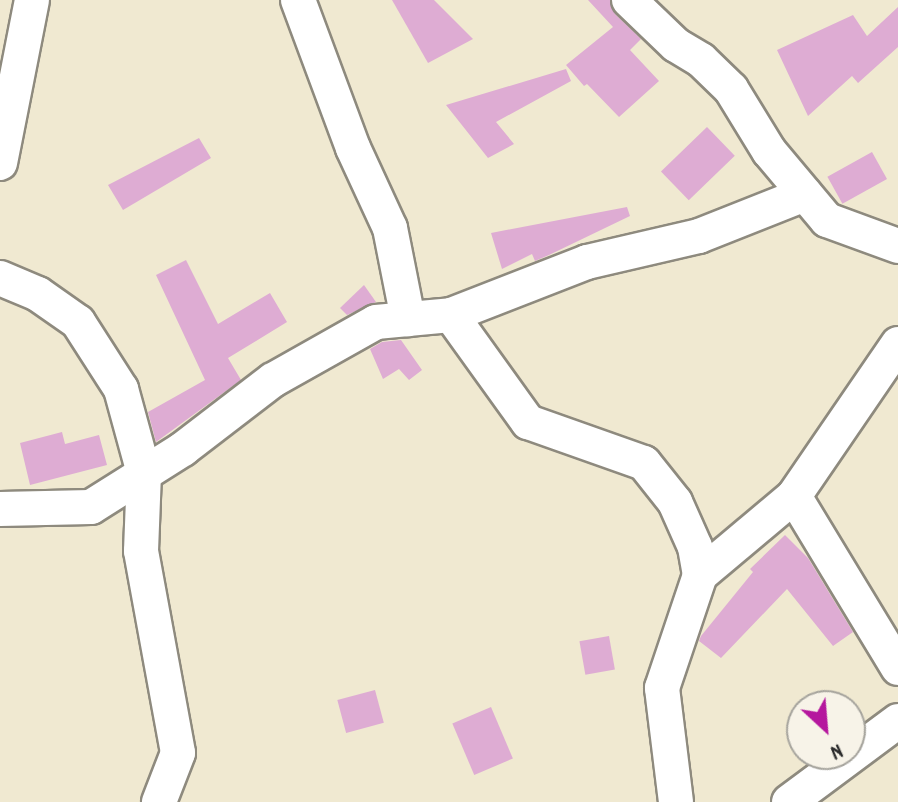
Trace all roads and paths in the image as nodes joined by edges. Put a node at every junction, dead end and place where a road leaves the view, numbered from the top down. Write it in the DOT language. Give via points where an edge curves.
graph roads {
  1 [pos="32,0"];
  2 [pos="298,0"];
  3 [pos="629,0"];
  4 [pos="0,163"];
  5 [pos="805,194"];
  6 [pos="898,246"];
  7 [pos="0,278"];
  8 [pos="451,315"];
  9 [pos="408,319"];
  10 [pos="898,344"];
  11 [pos="144,473"];
  12 [pos="794,496"];
  13 [pos="0,509"];
  14 [pos="700,575"];
  15 [pos="898,668"];
  16 [pos="898,721"];
  17 [pos="159,802"];
  18 [pos="676,802"];
  19 [pos="789,802"];
  1 -- 4 [label="street"];
  2 -- 9 [label="street" via="353,148 390,228"];
  3 -- 5 [label="street" via="731,89 769,151"];
  5 -- 6 [label="street" via="827,220"];
  5 -- 8 [label="street" via="699,236 587,262"];
  7 -- 11 [label="street" via="38,294 78,322 121,389"];
  8 -- 9 [label="street"];
  8 -- 14 [label="street" via="528,422 644,463 675,502 695,547"];
  9 -- 11 [label="street" via="376,322 273,380"];
  10 -- 12 [label="street"];
  11 -- 13 [label="street" via="91,507"];
  11 -- 17 [label="street" via="141,551 178,753"];
  12 -- 14 [label="street"];
  12 -- 15 [label="street"];
  14 -- 18 [label="street" via="662,688"];
  16 -- 19 [label="street"];
}
